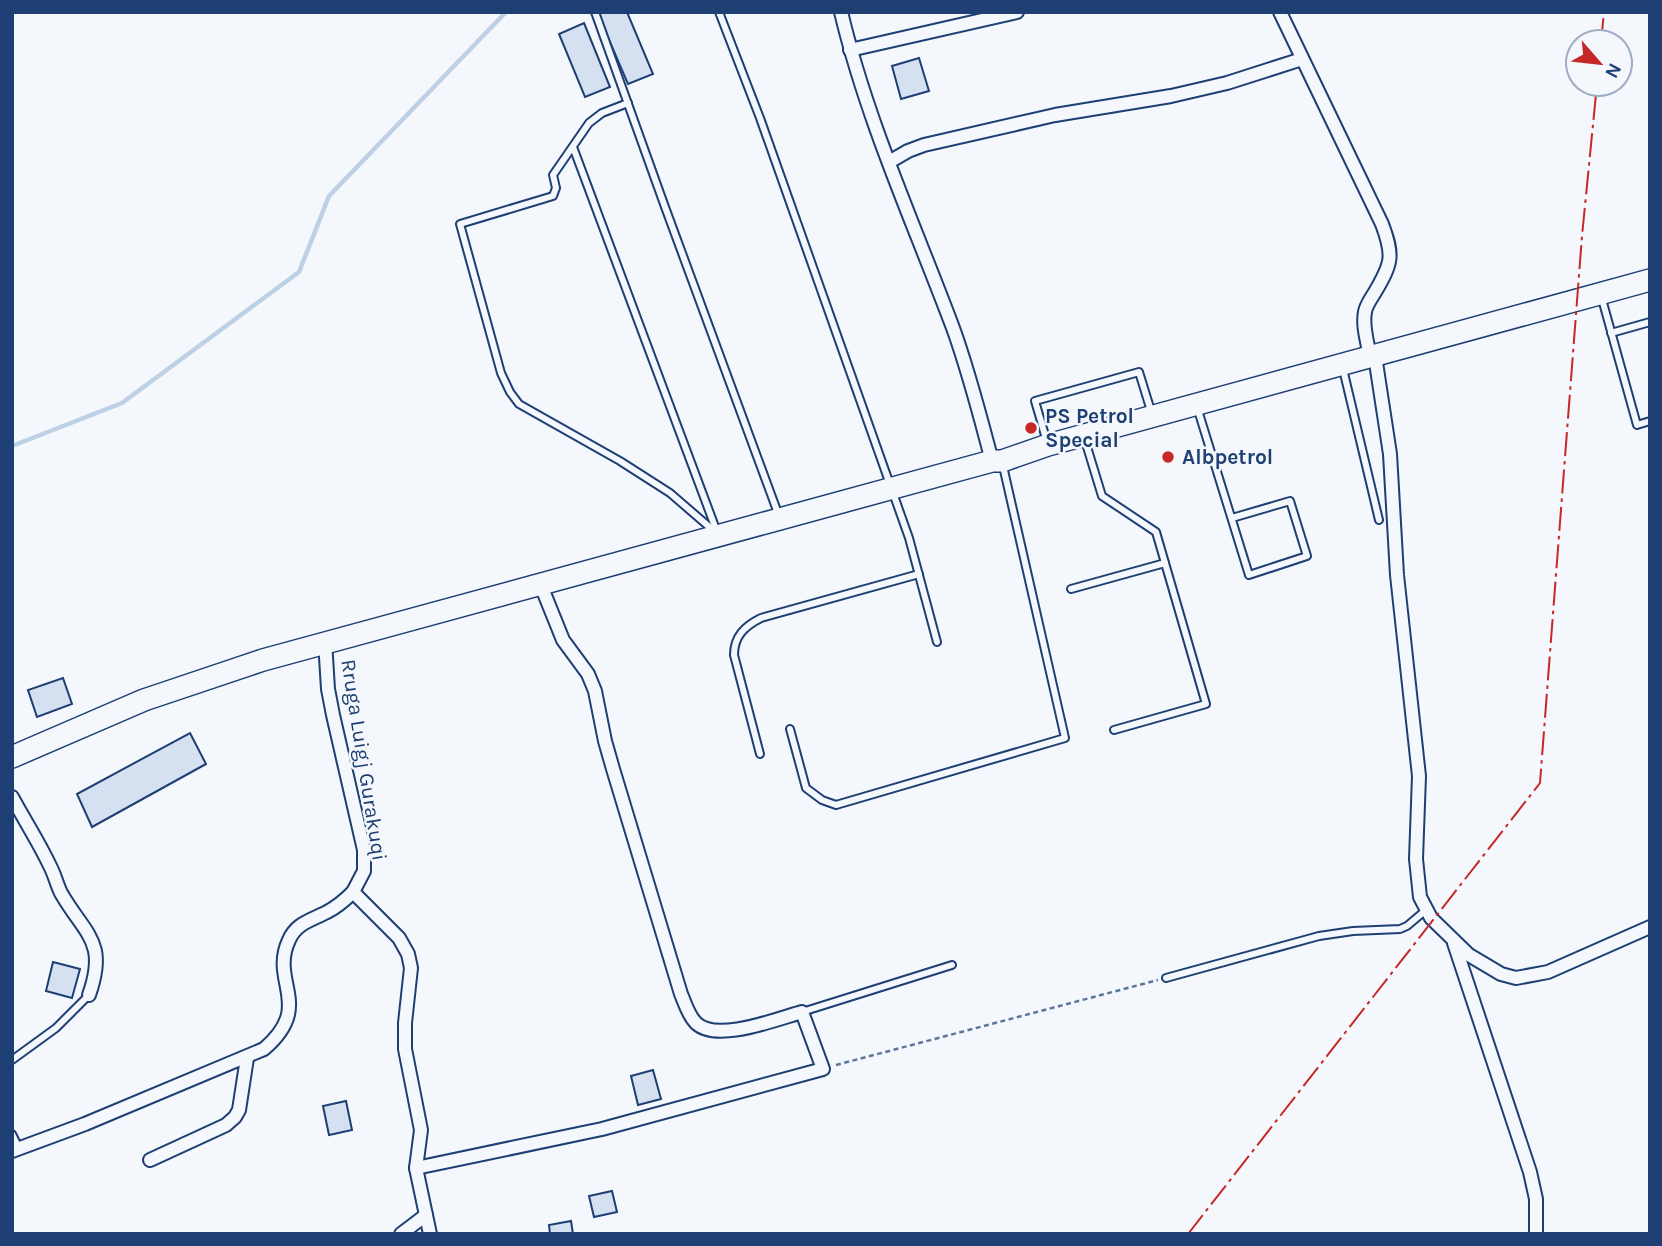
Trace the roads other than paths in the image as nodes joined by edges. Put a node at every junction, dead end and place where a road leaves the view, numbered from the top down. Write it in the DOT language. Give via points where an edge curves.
graph roads {
  1 [pos="595,12"];
  2 [pos="719,12"];
  3 [pos="841,12"];
  4 [pos="1017,12"];
  5 [pos="1280,12"];
  6 [pos="850,50"];
  7 [pos="1302,59"];
  8 [pos="628,103"];
  9 [pos="573,147"];
  10 [pos="889,162"];
  11 [pos="1650,280"];
  12 [pos="1601,293"];
  13 [pos="1650,322"];
  14 [pos="1611,333"];
  15 [pos="1372,357"];
  16 [pos="1342,365"];
  17 [pos="1196,405"];
  18 [pos="1153,417"];
  19 [pos="1650,422"];
  20 [pos="1084,436"];
  21 [pos="1048,445"];
  22 [pos="997,461"];
  23 [pos="891,488"];
  24 [pos="780,518"];
  25 [pos="1232,518"];
  26 [pos="1379,520"];
  27 [pos="718,535"];
  28 [pos="1165,563"];
  29 [pos="919,574"];
  30 [pos="540,583"];
  31 [pos="1071,590"];
  32 [pos="326,641"];
  33 [pos="937,642"];
  34 [pos="790,729"];
  35 [pos="1114,730"];
  36 [pos="760,754"];
  37 [pos="12,757"];
  38 [pos="12,797"];
  39 [pos="353,892"];
  40 [pos="1426,910"];
  41 [pos="1650,926"];
  42 [pos="1454,942"];
  43 [pos="952,965"];
  44 [pos="1166,978"];
  45 [pos="89,995"];
  46 [pos="802,1012"];
  47 [pos="247,1058"];
  48 [pos="12,1060"];
  49 [pos="12,1134"];
  50 [pos="15,1149"];
  51 [pos="150,1160"];
  52 [pos="416,1168"];
  53 [pos="426,1215"];
  54 [pos="401,1234"];
  55 [pos="430,1234"];
  56 [pos="1536,1234"];
  1 -- 8 [label="lane"];
  2 -- 23 [label="lane"];
  3 -- 6 [label="street"];
  4 -- 6 [label="street"];
  5 -- 7 [label="street"];
  6 -- 10 [label="street"];
  7 -- 10 [label="street" via="1171,96 924,145"];
  7 -- 15 [label="street" via="1391,249 1387,273 1364,315"];
  8 -- 9 [label="lane" via="589,123"];
  8 -- 24 [label="lane"];
  9 -- 27 [label="lane"];
  9 -- 27 [label="lane" via="553,175 553,195 460,224 501,373 519,404 670,493"];
  10 -- 22 [label="street" via="954,331"];
  11 -- 12 [label="main road"];
  12 -- 14 [label="lane"];
  12 -- 15 [label="main road"];
  13 -- 14 [label="lane"];
  14 -- 19 [label="lane" via="1637,425"];
  15 -- 16 [label="main road"];
  15 -- 40 [label="street" via="1389,442 1419,776 1417,880"];
  16 -- 17 [label="main road"];
  16 -- 26 [label="lane"];
  17 -- 18 [label="main road"];
  17 -- 25 [label="lane"];
  18 -- 20 [label="main road"];
  18 -- 21 [label="lane" via="1139,372 1035,401"];
  20 -- 21 [label="main road"];
  20 -- 28 [label="lane" via="1102,496 1156,532"];
  21 -- 22 [label="main road"];
  22 -- 23 [label="main road"];
  22 -- 34 [label="lane" via="1065,738 836,805 806,788"];
  23 -- 24 [label="main road"];
  23 -- 29 [label="lane"];
  24 -- 27 [label="main road"];
  25 -- 25 [label="lane" via="1249,575 1307,556 1290,501"];
  27 -- 30 [label="main road"];
  28 -- 31 [label="lane"];
  28 -- 35 [label="lane" via="1206,704"];
  29 -- 33 [label="lane"];
  29 -- 36 [label="lane" via="761,618 740,633 734,655"];
  30 -- 32 [label="main road"];
  30 -- 46 [label="street" via="563,640 596,691 605,741 689,1014 697,1024 719,1031"];
  32 -- 37 [label="main road" via="144,700"];
  32 -- 39 [label="street, Rruga Luigj Gurakuqi" via="332,715 364,850 364,871"];
  38 -- 45 [label="street" via="60,891 88,930 96,961"];
  39 -- 47 [label="street" via="289,938 284,965 290,999 285,1026 264,1049"];
  39 -- 52 [label="street" via="399,938 408,954 405,1049 421,1130"];
  40 -- 42 [label="street"];
  40 -- 44 [label="lane" via="1400,929 1319,936"];
  41 -- 42 [label="street" via="1548,972 1516,978 1484,966"];
  42 -- 56 [label="street" via="1530,1172"];
  43 -- 46 [label="lane"];
  45 -- 48 [label="lane" via="56,1028"];
  46 -- 52 [label="street" via="823,1069 602,1129"];
  47 -- 50 [label="street"];
  47 -- 51 [label="street" via="235,1117"];
  49 -- 50 [label="lane"];
  52 -- 53 [label="street"];
  53 -- 54 [label="street"];
  53 -- 55 [label="street"];
}
